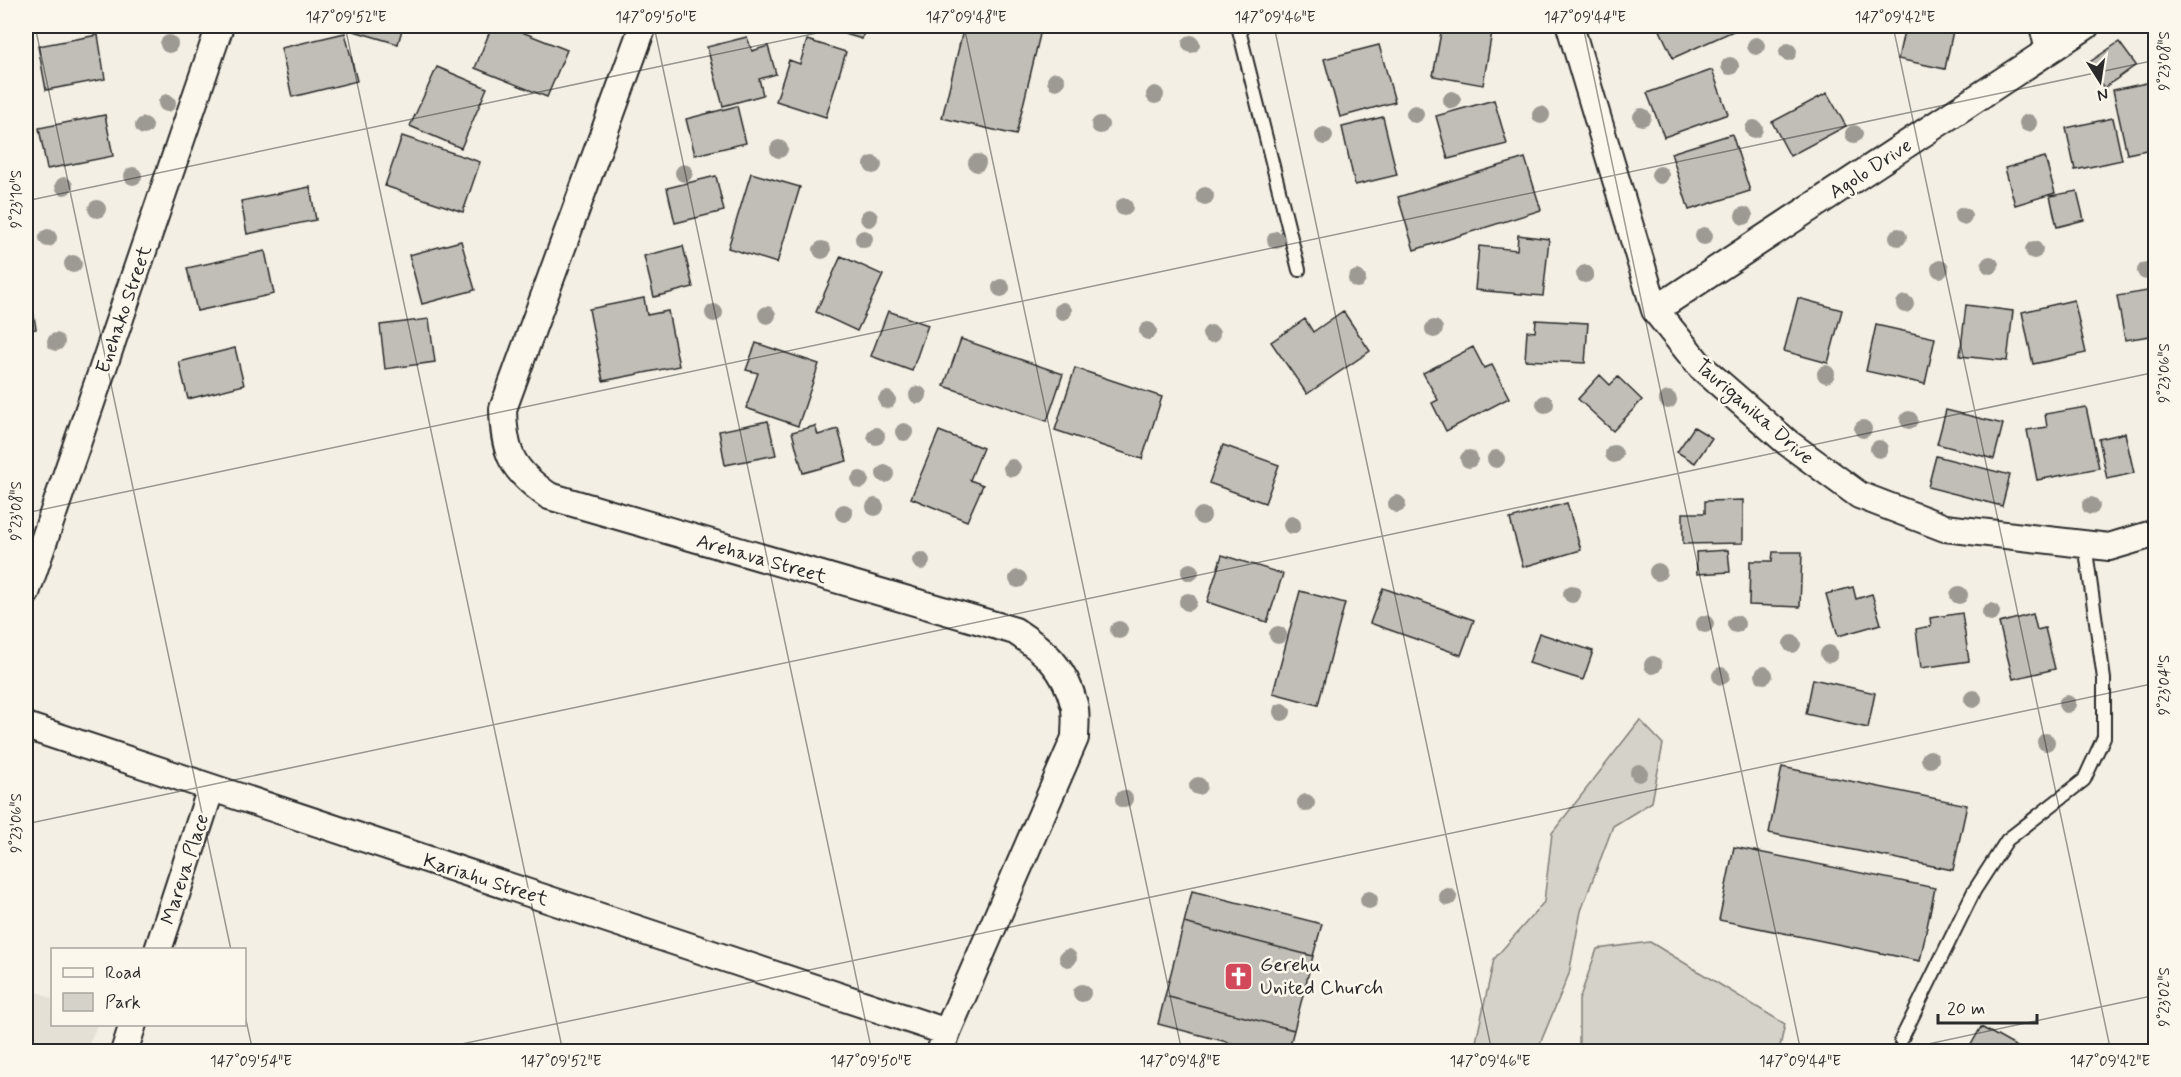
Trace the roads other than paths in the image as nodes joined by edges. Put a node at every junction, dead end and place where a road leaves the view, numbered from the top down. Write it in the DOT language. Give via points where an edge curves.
graph roads {
  1 [pos="220,26"];
  2 [pos="643,26"];
  3 [pos="1238,26"];
  4 [pos="1570,26"];
  5 [pos="2086,26"];
  6 [pos="2046,38"];
  7 [pos="1299,270"];
  8 [pos="1655,310"];
  9 [pos="2156,532"];
  10 [pos="2085,544"];
  11 [pos="26,594"];
  12 [pos="26,726"];
  13 [pos="211,788"];
  14 [pos="159,948"];
  15 [pos="132,1026"];
  16 [pos="1901,1040"];
  17 [pos="944,1042"];
  18 [pos="124,1052"];
  1 -- 11 [label="street, Enehako Street"];
  2 -- 17 [label="street, Arehava Street" via="503,409 503,435 511,460 528,481 549,496 1016,631 1043,649 1063,675 1075,705 1075,738"];
  3 -- 7 [label="lane"];
  4 -- 8 [label="street, Tauriganika Drive"];
  5 -- 6 [label="street, Agolo Drive"];
  6 -- 8 [label="street, Agolo Drive"];
  8 -- 10 [label="street, Tauriganika Drive" via="1701,367 1788,443 1860,495 1945,528"];
  9 -- 10 [label="street, Tauriganika Drive" via="2109,547"];
  10 -- 16 [label="lane" via="2104,679 2104,737 2084,780 2007,840 1974,891"];
  12 -- 13 [label="street, Kariahu Street"];
  13 -- 14 [label="street, Mareva Place"];
  13 -- 17 [label="street, Kariahu Street"];
  15 -- 18 [label="street"];
}
